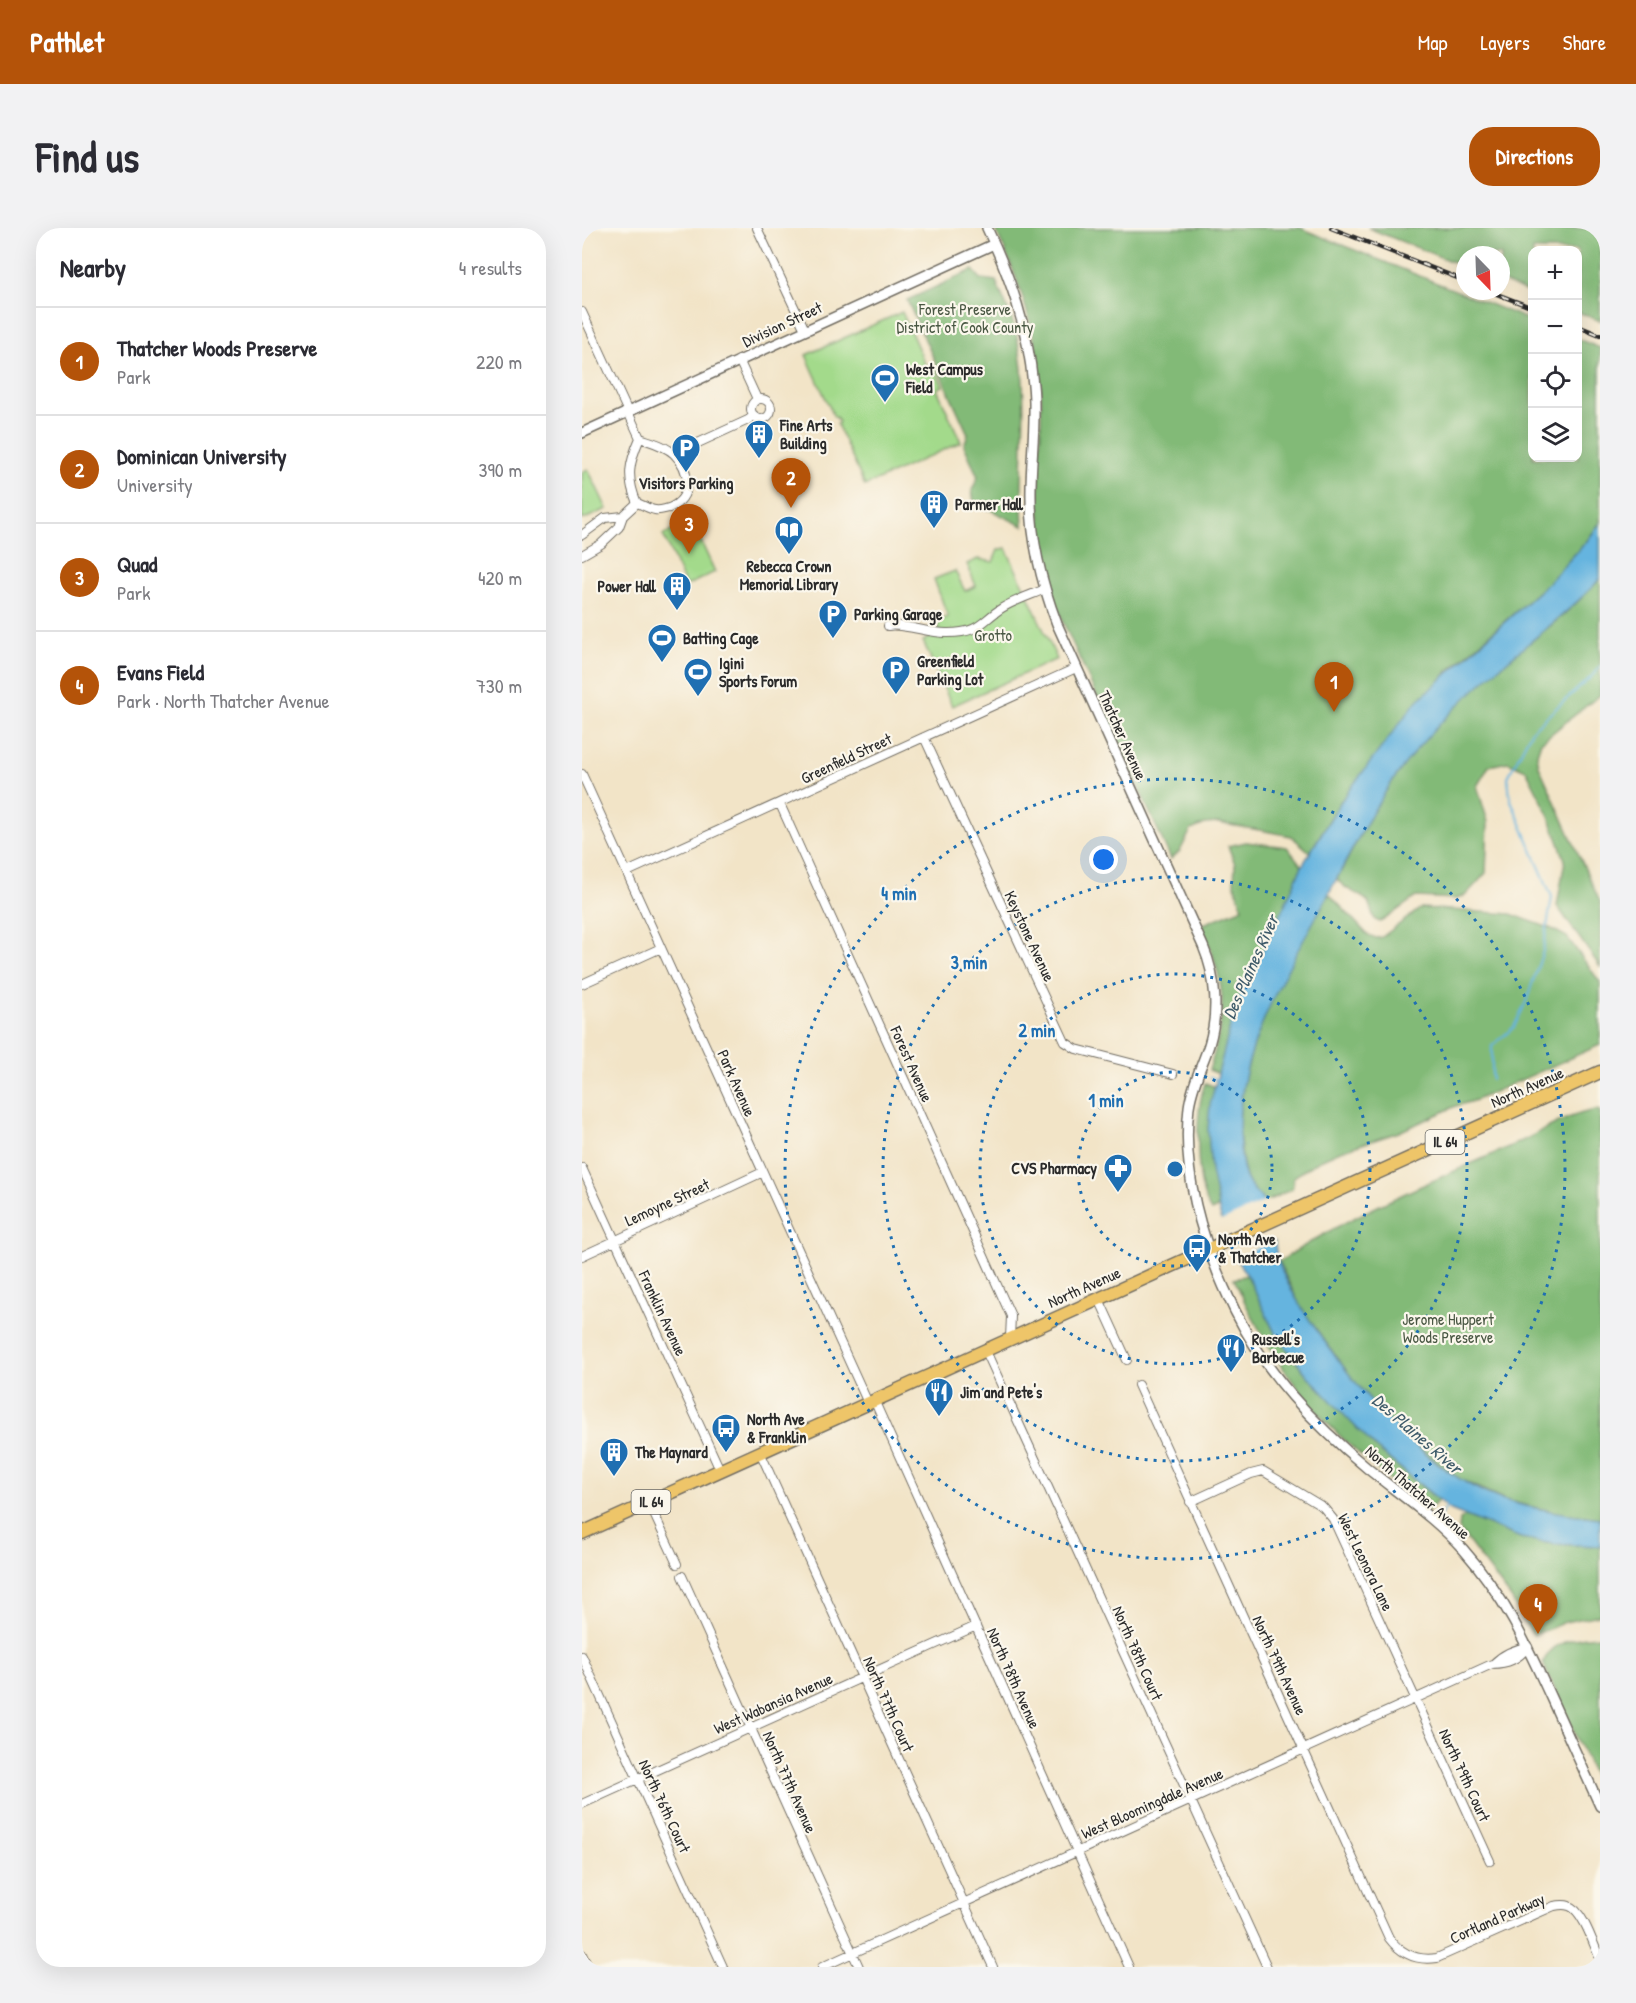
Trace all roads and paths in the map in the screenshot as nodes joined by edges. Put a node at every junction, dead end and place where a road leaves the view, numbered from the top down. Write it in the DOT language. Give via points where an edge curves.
graph roads {
  1 [pos="758,228"];
  2 [pos="987,228"];
  3 [pos="994,244"];
  4 [pos="582,312"];
  5 [pos="805,330"];
  6 [pos="739,360"];
  7 [pos="758,399"];
  8 [pos="628,411"];
  9 [pos="754,415"];
  10 [pos="582,433"];
  11 [pos="640,438"];
  12 [pos="674,454"];
  13 [pos="638,503"];
  14 [pos="623,516"];
  15 [pos="582,535"];
  16 [pos="582,555"];
  17 [pos="1045,589"];
  18 [pos="888,626"];
  19 [pos="1076,668"];
  20 [pos="924,737"];
  21 [pos="582,774"];
  22 [pos="780,804"];
  23 [pos="627,872"];
  24 [pos="661,948"];
  25 [pos="582,984"];
  26 [pos="1600,1071"];
  27 [pos="1173,1074"];
  28 [pos="582,1168"];
  29 [pos="764,1173"];
  30 [pos="615,1240"];
  31 [pos="1210,1249"];
  32 [pos="582,1256"];
  33 [pos="1099,1299"];
  34 [pos="1010,1338"];
  35 [pos="985,1350"];
  36 [pos="1126,1360"];
  37 [pos="1138,1385"];
  38 [pos="871,1402"];
  39 [pos="760,1452"];
  40 [pos="720,1470"];
  41 [pos="1190,1502"];
  42 [pos="649,1503"];
  43 [pos="582,1533"];
  44 [pos="677,1564"];
  45 [pos="682,1576"];
  46 [pos="976,1626"];
  47 [pos="1528,1647"];
  48 [pos="582,1656"];
  49 [pos="862,1678"];
  50 [pos="1416,1699"];
  51 [pos="751,1728"];
  52 [pos="1304,1750"];
  53 [pos="638,1779"];
  54 [pos="1191,1801"];
  55 [pos="582,1804"];
  56 [pos="1600,1806"];
  57 [pos="1077,1852"];
  58 [pos="1490,1861"];
  59 [pos="964,1903"];
  60 [pos="1403,1952"];
  61 [pos="853,1953"];
  62 [pos="582,1954"];
  63 [pos="1600,1959"];
  64 [pos="588,1967"];
  65 [pos="723,1967"];
  66 [pos="822,1967"];
  67 [pos="859,1967"];
  68 [pos="993,1967"];
  69 [pos="1129,1967"];
  70 [pos="1267,1967"];
  1 -- 5 [label="street"];
  2 -- 3 [label="street, Thatcher Avenue"];
  3 -- 5 [label="street, Division Street"];
  3 -- 17 [label="street, Thatcher Avenue" via="1015,294 1028,342 1034,412 1031,520"];
  4 -- 8 [label="street"];
  5 -- 6 [label="street, Division Street"];
  6 -- 7 [label="street"];
  6 -- 8 [label="street, Division Street"];
  7 -- 9 [label="street" via="752,406"];
  7 -- 9 [label="street" via="769,402 771,411 765,418"];
  8 -- 10 [label="street, Division Street"];
  8 -- 11 [label="street"];
  9 -- 12 [label="street"];
  11 -- 12 [label="street"];
  11 -- 13 [label="street" via="629,476"];
  12 -- 13 [label="street" via="686,472 684,497 663,510"];
  13 -- 14 [label="street"];
  14 -- 15 [label="street" via="605,518"];
  14 -- 16 [label="street" via="619,527"];
  17 -- 18 [label="street" via="1002,609 970,631 928,633"];
  17 -- 19 [label="street, Thatcher Avenue"];
  19 -- 20 [label="street, Greenfield Street"];
  19 -- 31 [label="street, Thatcher Avenue" via="1203,946 1214,982 1212,1032 1193,1089 1187,1132 1188,1168"];
  20 -- 22 [label="street, Greenfield Street"];
  20 -- 27 [label="street, Keystone Avenue" via="1065,1042 1076,1049"];
  21 -- 23 [label="street, Park Avenue"];
  22 -- 23 [label="street, Greenfield Street"];
  22 -- 34 [label="street, Forest Avenue" via="1011,1316"];
  23 -- 24 [label="street, Park Avenue"];
  24 -- 25 [label="street"];
  24 -- 29 [label="street, Park Avenue"];
  26 -- 31 [label="main road, North Avenue / IL 64"];
  28 -- 30 [label="street, Franklin Avenue"];
  29 -- 30 [label="street, Lemoyne Street"];
  29 -- 38 [label="street, Park Avenue"];
  30 -- 32 [label="street, Lemoyne Street"];
  30 -- 40 [label="street, Franklin Avenue"];
  31 -- 33 [label="main road, North Avenue / IL 64"];
  31 -- 47 [label="street, North Thatcher Avenue" via="1235,1311 1289,1394 1336,1441 1462,1549 1510,1612"];
  33 -- 34 [label="main road, North Avenue / IL 64"];
  33 -- 36 [label="street"];
  34 -- 35 [label="main road, North Avenue / IL 64"];
  35 -- 38 [label="main road, North Avenue / IL 64"];
  35 -- 54 [label="street, North 78th Court"];
  37 -- 41 [label="street, North 79th Avenue"];
  38 -- 39 [label="main road, North Avenue / IL 64"];
  38 -- 46 [label="street, North 78th Avenue"];
  39 -- 40 [label="main road, North Avenue / IL 64"];
  39 -- 49 [label="street, North 77th Court"];
  40 -- 42 [label="main road, North Avenue / IL 64"];
  41 -- 50 [label="street, West Leonora Lane" via="1263,1471 1323,1507 1333,1519"];
  41 -- 52 [label="street, North 79th Avenue"];
  42 -- 43 [label="main road, North Avenue / IL 64"];
  42 -- 44 [label="street"];
  45 -- 51 [label="street, North 77th Avenue"];
  46 -- 49 [label="street, West Wabansia Avenue"];
  46 -- 57 [label="street, North 78th Avenue"];
  47 -- 50 [label="street, West Bloomingdale Avenue" via="1516,1649 1492,1665"];
  47 -- 56 [label="street, North Thatcher Avenue"];
  48 -- 53 [label="street, North 76th Court"];
  49 -- 51 [label="street, West Wabansia Avenue"];
  49 -- 59 [label="street, North 77th Court"];
  50 -- 52 [label="street, West Bloomingdale Avenue"];
  50 -- 58 [label="street, North 79th Court"];
  51 -- 53 [label="street, West Wabansia Avenue"];
  51 -- 61 [label="street, North 77th Avenue"];
  52 -- 54 [label="street, West Bloomingdale Avenue"];
  52 -- 60 [label="street, North 79th Avenue" via="1383,1929"];
  53 -- 55 [label="street, West Wabansia Avenue"];
  53 -- 65 [label="street, North 76th Court"];
  54 -- 57 [label="street, West Bloomingdale Avenue"];
  54 -- 70 [label="street, North 78th Court"];
  57 -- 59 [label="street, West Bloomingdale Avenue"];
  57 -- 69 [label="street, North 78th Avenue"];
  59 -- 61 [label="street, West Bloomingdale Avenue"];
  59 -- 68 [label="street, North 77th Court"];
  60 -- 63 [label="street, Cortland Parkway" via="1437,1958 1554,1906 1569,1906 1580,1915"];
  61 -- 66 [label="street, West Bloomingdale Avenue"];
  61 -- 67 [label="street, North 77th Avenue"];
  62 -- 64 [label="street"];
}
